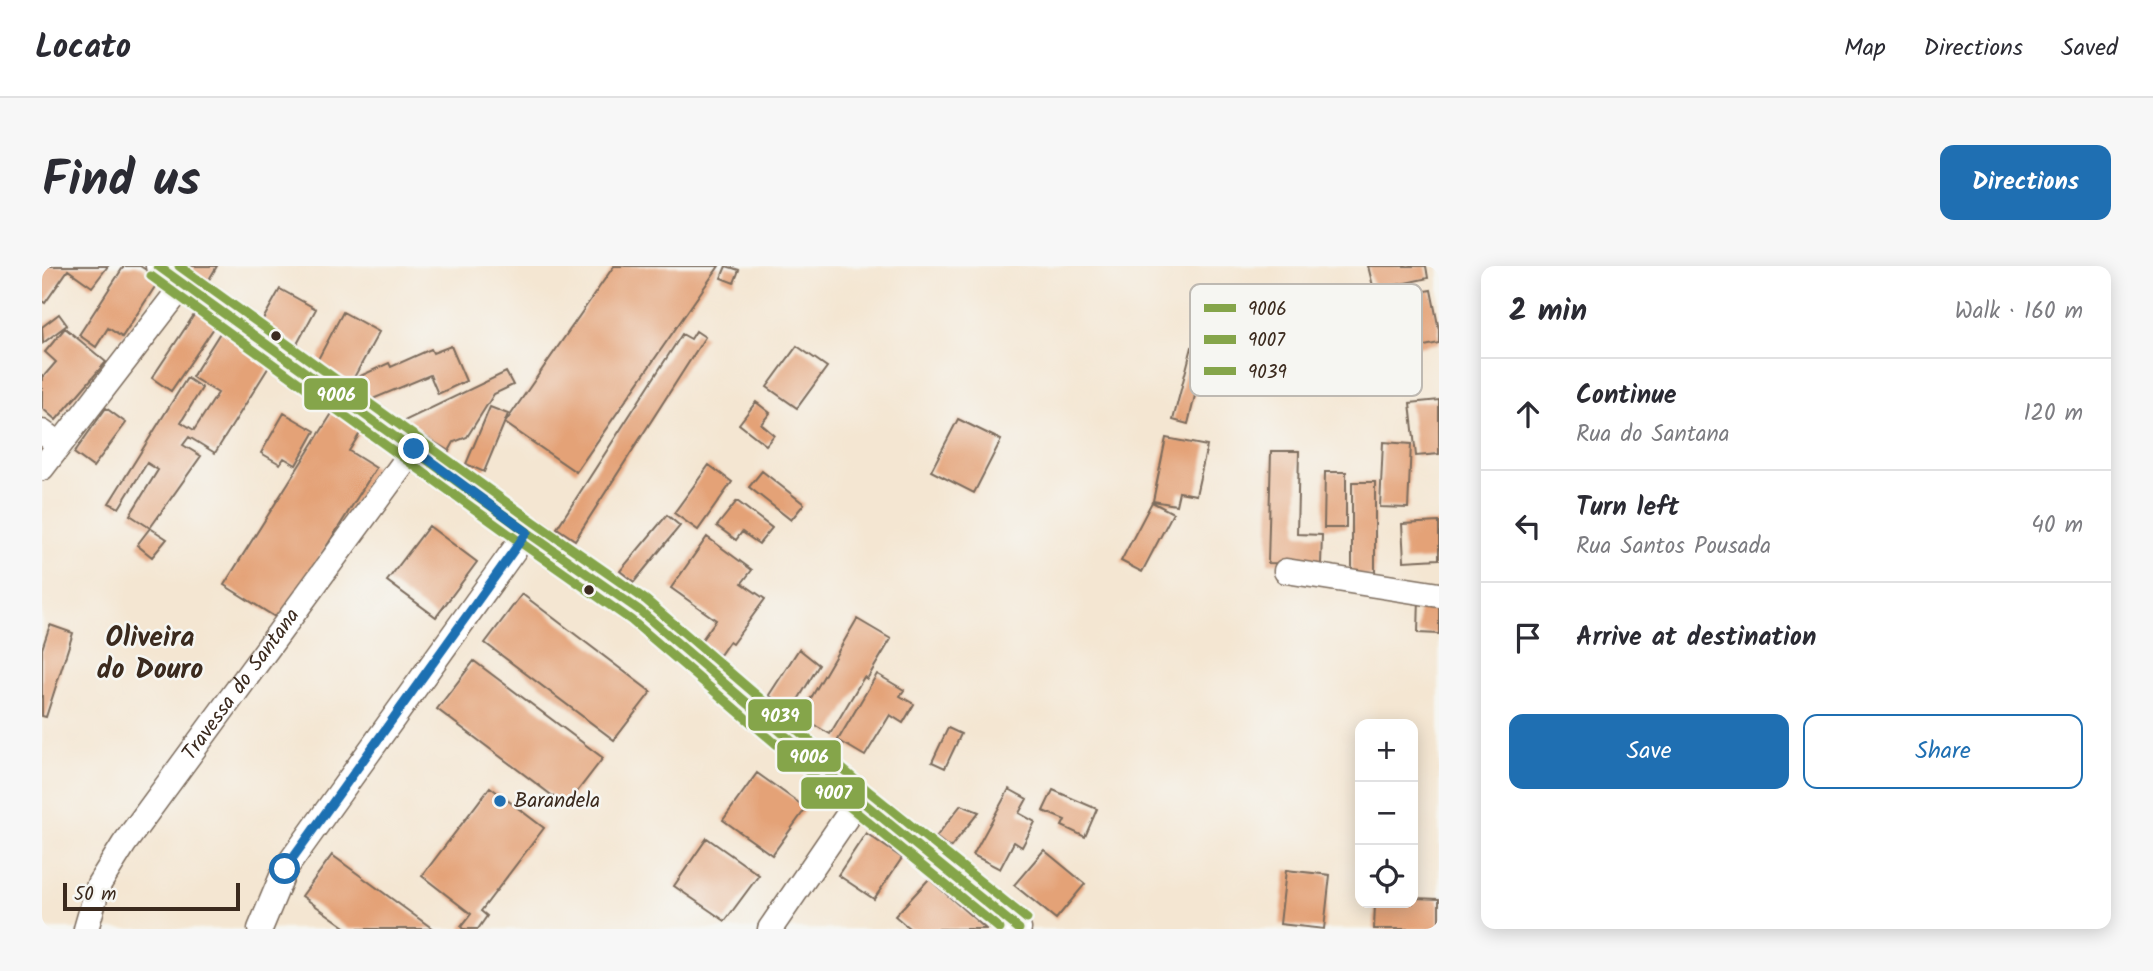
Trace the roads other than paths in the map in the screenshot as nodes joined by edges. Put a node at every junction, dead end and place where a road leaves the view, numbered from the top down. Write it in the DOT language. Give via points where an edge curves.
graph roads {
  1 [pos="158,266"];
  2 [pos="183,285"];
  3 [pos="51,438"];
  4 [pos="414,449"];
  5 [pos="42,468"];
  6 [pos="527,532"];
  7 [pos="1286,571"];
  8 [pos="1439,595"];
  9 [pos="859,799"];
  10 [pos="86,929"];
  11 [pos="260,929"];
  12 [pos="770,929"];
  13 [pos="1019,929"];
  1 -- 2 [label="street"];
  2 -- 3 [label="street"];
  2 -- 4 [label="street"];
  3 -- 5 [label="street"];
  4 -- 6 [label="street"];
  4 -- 10 [label="street, Travessa do Santana" via="124,844 99,884"];
  6 -- 9 [label="street" via="639,610"];
  6 -- 11 [label="street" via="285,869"];
  7 -- 8 [label="street"];
  9 -- 12 [label="street"];
  9 -- 13 [label="street"];
}
